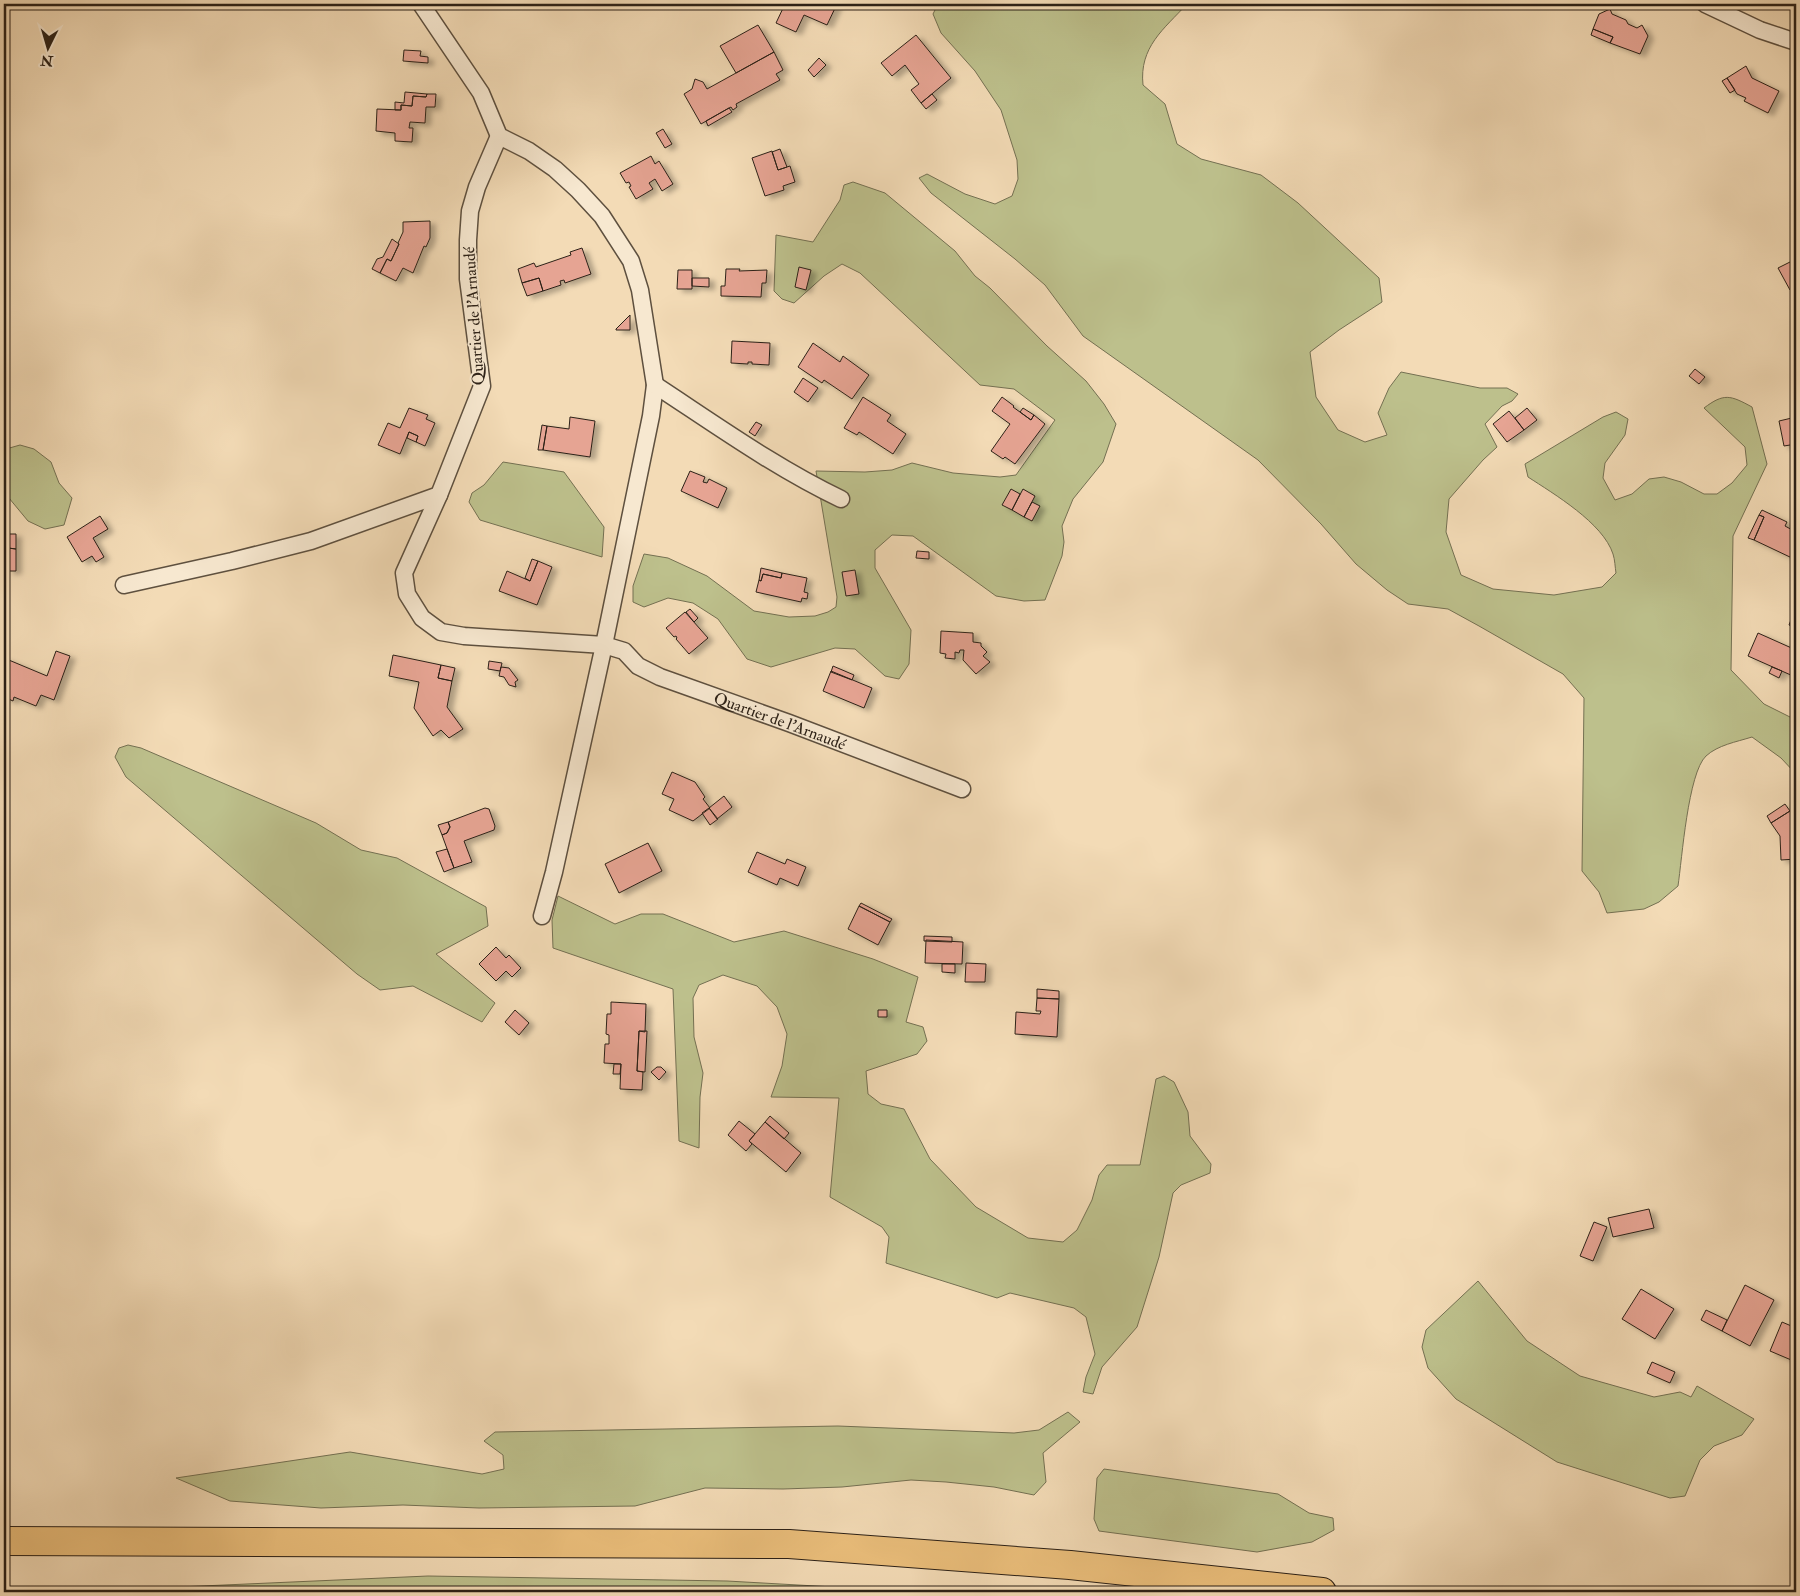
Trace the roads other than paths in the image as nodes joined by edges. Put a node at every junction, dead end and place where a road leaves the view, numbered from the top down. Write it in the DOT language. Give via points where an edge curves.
graph roads {
  1 [pos="421,4"];
  2 [pos="1705,4"];
  3 [pos="1796,42"];
  4 [pos="499,136"];
  5 [pos="655,385"];
  6 [pos="439,495"];
  7 [pos="842,499"];
  8 [pos="124,585"];
  9 [pos="604,645"];
  10 [pos="962,789"];
  11 [pos="542,916"];
  12 [pos="4,1541"];
  13 [pos="1322,1592"];
  1 -- 4 [label="street" via="482,93"];
  2 -- 3 [label="street" via="1760,30"];
  4 -- 5 [label="street" via="529,151 578,190 602,216 631,261 640,290"];
  4 -- 6 [label="street, Quartier de l'Arnaudé" via="470,210 468,279 482,386"];
  5 -- 7 [label="street" via="770,461"];
  5 -- 9 [label="street" via="652,416"];
  6 -- 8 [label="street" via="311,541"];
  6 -- 9 [label="street, Quartier de l'Arnaudé" via="404,573 407,594 422,618 441,632 464,636"];
  9 -- 10 [label="street, Quartier de l'Arnaudé" via="624,651 638,666 660,677"];
  9 -- 11 [label="street"];
  12 -- 13 [label="highway" via="789,1544 1070,1565"];
}
